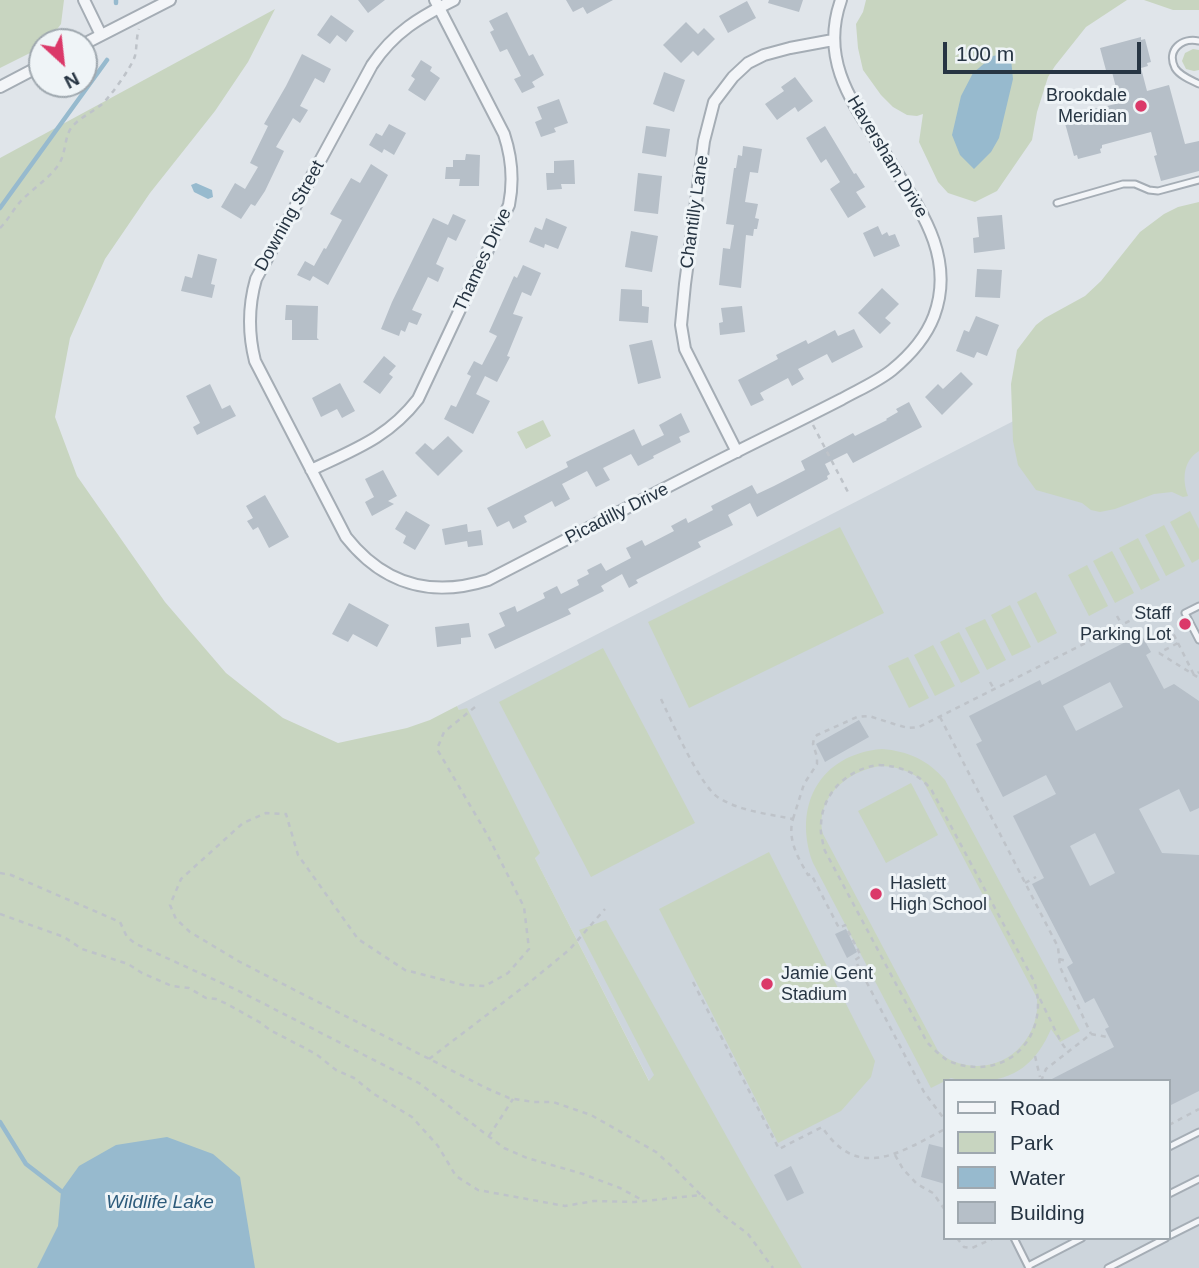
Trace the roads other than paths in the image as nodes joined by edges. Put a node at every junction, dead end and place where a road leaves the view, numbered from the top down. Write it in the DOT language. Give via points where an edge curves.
graph roads {
  1 [pos="84,0"];
  2 [pos="170,0"];
  3 [pos="454,0"];
  4 [pos="841,0"];
  5 [pos="437,4"];
  6 [pos="101,35"];
  7 [pos="98,37"];
  8 [pos="833,40"];
  9 [pos="1199,41"];
  10 [pos="28,72"];
  11 [pos="1199,84"];
  12 [pos="0,86"];
  13 [pos="1199,180"];
  14 [pos="1057,203"];
  15 [pos="934,315"];
  16 [pos="737,452"];
  17 [pos="310,470"];
  18 [pos="1199,606"];
  19 [pos="1199,640"];
  20 [pos="1199,1132"];
  21 [pos="1171,1146"];
  22 [pos="1199,1179"];
  23 [pos="1171,1193"];
  24 [pos="1199,1221"];
  25 [pos="1171,1235"];
  26 [pos="1015,1240"];
  27 [pos="1078,1240"];
  28 [pos="1161,1240"];
  29 [pos="1028,1267"];
  30 [pos="1108,1268"];
  1 -- 6 [label="street"];
  2 -- 6 [label="street"];
  3 -- 5 [label="street, Downing Street"];
  4 -- 8 [label="street, Haversham Drive"];
  5 -- 17 [label="street, Downing Street" via="398,34 373,65 252,292 249,321 255,361"];
  5 -- 17 [label="street, Thames Drive" via="508,145 512,169 509,205 418,399 377,438"];
  6 -- 7 [label="street"];
  8 -- 15 [label="street, Haversham Drive" via="843,84 929,227 940,272"];
  8 -- 16 [label="street, Chantilly Lane" via="777,51 748,63 714,102 704,141 681,325 685,349"];
  9 -- 11 [label="lane" via="1180,44 1173,59 1178,72"];
  10 -- 12 [label="street"];
  13 -- 14 [label="lane" via="1157,191 1123,184"];
  15 -- 16 [label="street, Picadilly Drive" via="912,350 892,370"];
  16 -- 17 [label="street, Picadilly Drive" via="488,580 447,589 405,582 366,560 346,537"];
  18 -- 19 [label="lane" via="1185,613"];
  20 -- 21 [label="lane"];
  22 -- 23 [label="lane"];
  24 -- 25 [label="lane"];
  26 -- 29 [label="lane"];
  27 -- 29 [label="lane"];
  28 -- 30 [label="lane"];
}
